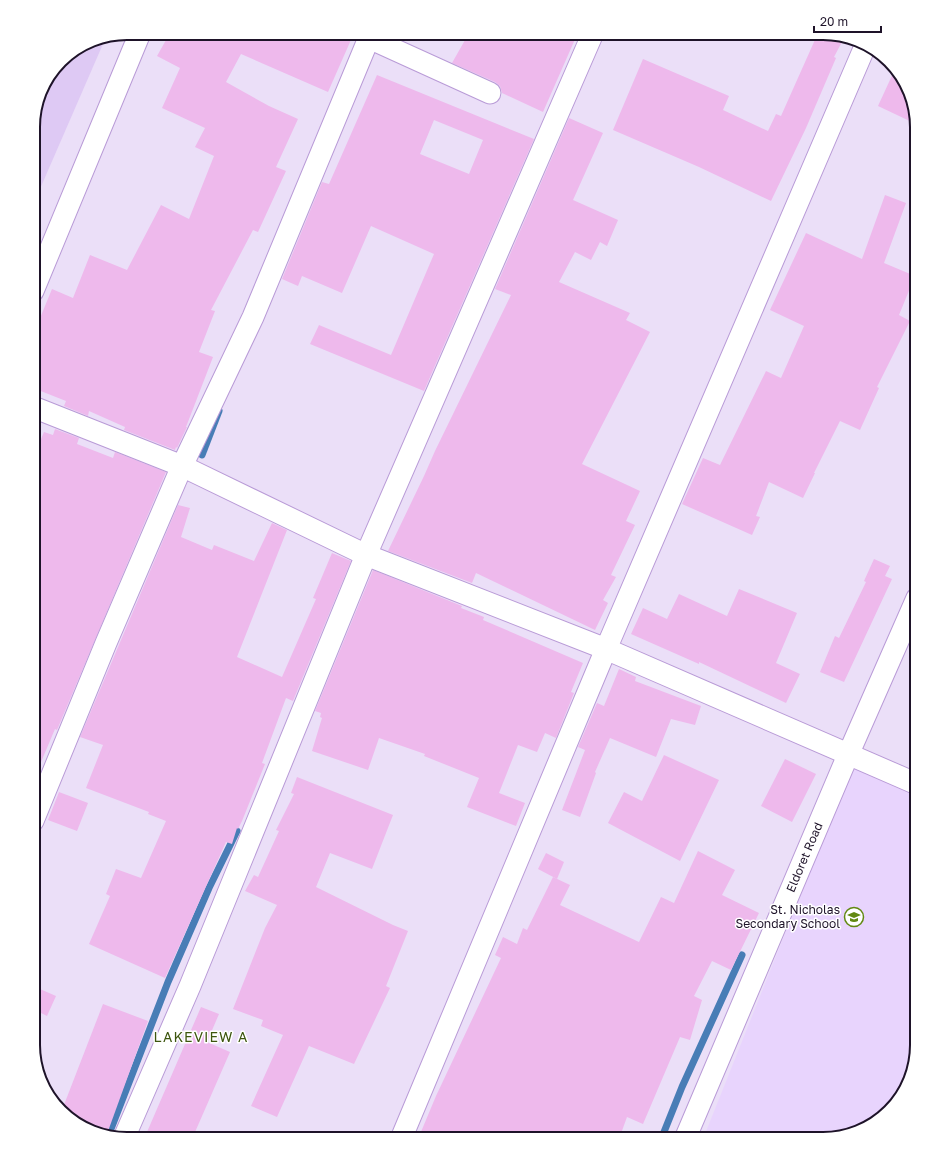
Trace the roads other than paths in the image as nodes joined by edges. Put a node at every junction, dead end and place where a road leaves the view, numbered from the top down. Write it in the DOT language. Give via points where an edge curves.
graph roads {
  1 [pos="137,40"];
  2 [pos="368,40"];
  3 [pos="378,40"];
  4 [pos="590,40"];
  5 [pos="863,51"];
  6 [pos="490,93"];
  7 [pos="40,274"];
  8 [pos="40,410"];
  9 [pos="182,466"];
  10 [pos="366,555"];
  11 [pos="910,614"];
  12 [pos="606,649"];
  13 [pos="848,755"];
  14 [pos="910,781"];
  15 [pos="40,804"];
  16 [pos="127,1132"];
  17 [pos="404,1132"];
  18 [pos="687,1132"];
  1 -- 7 [label="street"];
  2 -- 9 [label="street" via="253,316"];
  3 -- 6 [label="street"];
  4 -- 10 [label="street"];
  5 -- 12 [label="street"];
  8 -- 9 [label="street"];
  9 -- 10 [label="street"];
  9 -- 15 [label="street"];
  10 -- 12 [label="street"];
  10 -- 16 [label="street" via="190,986"];
  11 -- 13 [label="street, Eldoret Road"];
  12 -- 13 [label="street"];
  12 -- 17 [label="street"];
  13 -- 14 [label="street"];
  13 -- 18 [label="street, Eldoret Road"];
}
